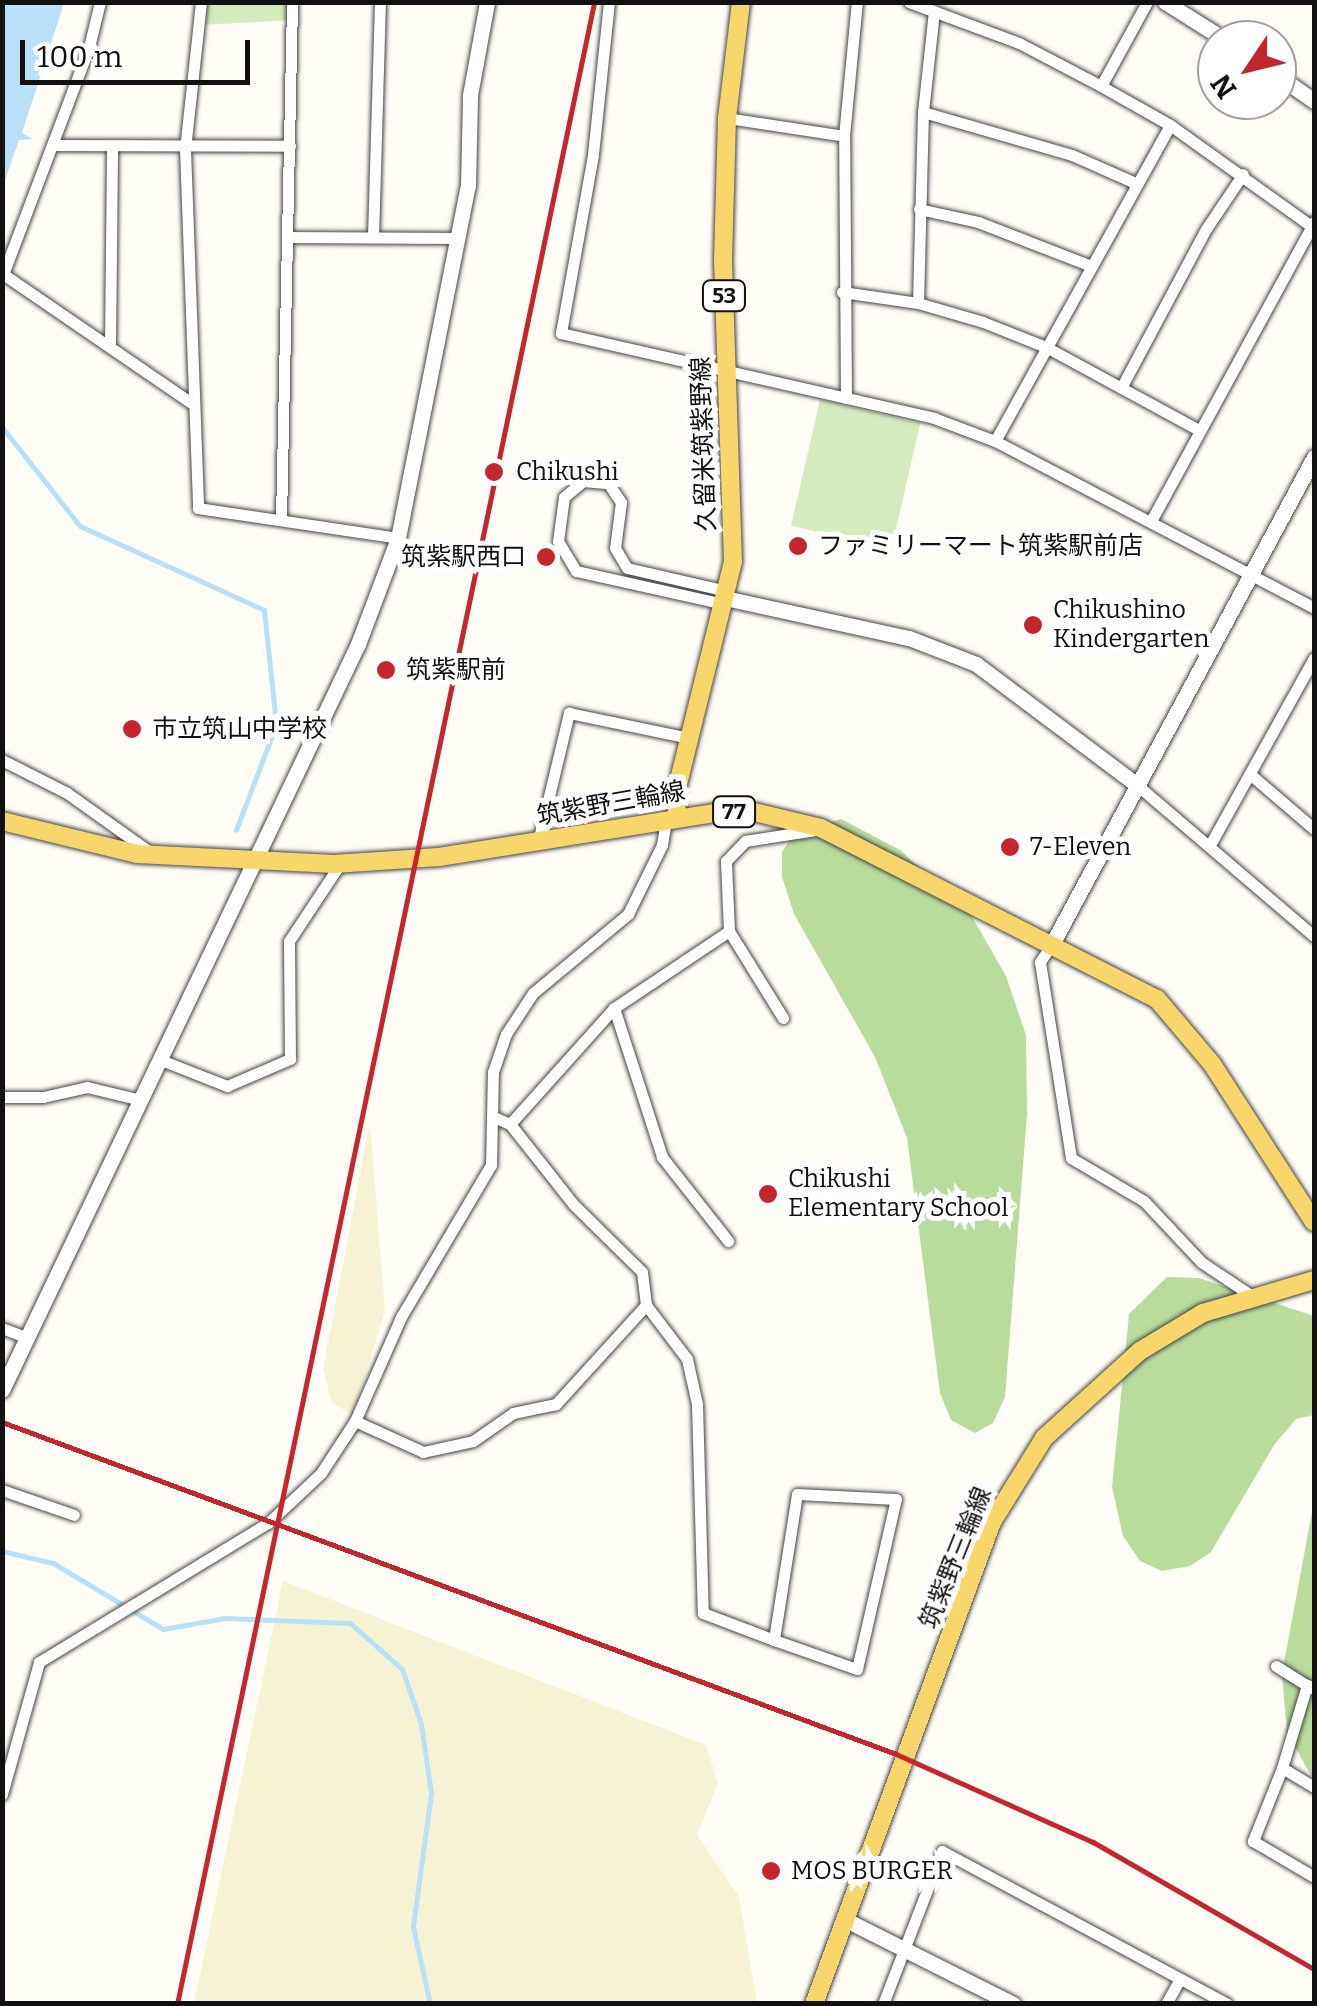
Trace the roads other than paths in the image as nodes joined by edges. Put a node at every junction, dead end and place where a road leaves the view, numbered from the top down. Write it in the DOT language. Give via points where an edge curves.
graph roads {
  1 [pos="100,2"];
  2 [pos="201,2"];
  3 [pos="292,2"];
  4 [pos="380,2"];
  5 [pos="487,2"];
  6 [pos="609,2"];
  7 [pos="741,2"];
  8 [pos="858,2"];
  9 [pos="909,2"];
  10 [pos="1147,2"];
  11 [pos="1165,2"];
  12 [pos="934,11"];
  13 [pos="1197,23"];
  14 [pos="1101,86"];
  15 [pos="924,112"];
  16 [pos="727,118"];
  17 [pos="1170,125"];
  18 [pos="844,136"];
  19 [pos="54,145"];
  20 [pos="290,146"];
  21 [pos="112,148"];
  22 [pos="185,149"];
  23 [pos="1243,174"];
  24 [pos="1133,182"];
  25 [pos="919,210"];
  26 [pos="1313,224"];
  27 [pos="288,237"];
  28 [pos="373,238"];
  29 [pos="456,238"];
  30 [pos="1089,265"];
  31 [pos="842,292"];
  32 [pos="918,303"];
  33 [pos="110,346"];
  34 [pos="1046,347"];
  35 [pos="727,372"];
  36 [pos="1121,388"];
  37 [pos="846,398"];
  38 [pos="190,402"];
  39 [pos="1197,429"];
  40 [pos="996,442"];
  41 [pos="1314,457"];
  42 [pos="281,520"];
  43 [pos="1151,520"];
  44 [pos="398,538"];
  45 [pos="1250,577"];
  46 [pos="725,598"];
  47 [pos="1314,608"];
  48 [pos="1314,658"];
  49 [pos="690,738"];
  50 [pos="2,760"];
  51 [pos="1251,775"];
  52 [pos="1137,785"];
  53 [pos="671,818"];
  54 [pos="2,821"];
  55 [pos="821,828"];
  56 [pos="1314,830"];
  57 [pos="538,842"];
  58 [pos="1211,843"];
  59 [pos="155,856"];
  60 [pos="251,862"];
  61 [pos="340,864"];
  62 [pos="729,931"];
  63 [pos="1314,936"];
  64 [pos="1052,944"];
  65 [pos="614,1008"];
  66 [pos="783,1018"];
  67 [pos="166,1062"];
  68 [pos="2,1097"];
  69 [pos="141,1100"];
  70 [pos="494,1116"];
  71 [pos="510,1124"];
  72 [pos="1314,1222"];
  73 [pos="728,1241"];
  74 [pos="1314,1280"];
  75 [pos="1250,1294"];
  76 [pos="646,1306"];
  77 [pos="2,1328"];
  78 [pos="28,1338"];
  79 [pos="2,1390"];
  80 [pos="356,1421"];
  81 [pos="2,1490"];
  82 [pos="74,1515"];
  83 [pos="774,1640"];
  84 [pos="1276,1666"];
  85 [pos="1311,1687"];
  86 [pos="1282,1768"];
  87 [pos="1314,1787"];
  88 [pos="2,1794"];
  89 [pos="1314,1876"];
  90 [pos="846,1920"];
  91 [pos="902,1947"];
  92 [pos="1179,1981"];
  93 [pos="814,2004"];
  94 [pos="883,2004"];
  95 [pos="1013,2004"];
  96 [pos="1166,2004"];
  97 [pos="1227,2004"];
  1 -- 19 [label="street"];
  2 -- 22 [label="street"];
  3 -- 20 [label="street"];
  4 -- 28 [label="street"];
  5 -- 29 [label="street" via="470,95 468,186"];
  6 -- 35 [label="street" via="592,154 560,333"];
  7 -- 16 [label="main road, 久留米筑紫野線 / 53"];
  8 -- 18 [label="street"];
  9 -- 12 [label="street"];
  10 -- 14 [label="street"];
  11 -- 13 [label="street"];
  12 -- 14 [label="street" via="1019,43"];
  12 -- 15 [label="street"];
  14 -- 17 [label="street"];
  15 -- 24 [label="street" via="1072,155"];
  15 -- 25 [label="street"];
  16 -- 18 [label="street"];
  16 -- 35 [label="main road, 久留米筑紫野線 / 53"];
  17 -- 23 [label="street"];
  17 -- 24 [label="street"];
  18 -- 31 [label="street"];
  19 -- 21 [label="street"];
  19 -- 33 [label="street" via="3,274"];
  20 -- 22 [label="street"];
  20 -- 27 [label="street"];
  21 -- 22 [label="street"];
  21 -- 33 [label="street"];
  22 -- 38 [label="street"];
  23 -- 26 [label="street"];
  23 -- 36 [label="street"];
  24 -- 30 [label="street"];
  25 -- 30 [label="street" via="1010,233"];
  25 -- 32 [label="street"];
  26 -- 39 [label="street"];
  27 -- 28 [label="street"];
  27 -- 42 [label="street"];
  28 -- 29 [label="street"];
  29 -- 44 [label="street"];
  30 -- 34 [label="street"];
  31 -- 32 [label="street"];
  31 -- 37 [label="street"];
  32 -- 34 [label="street"];
  33 -- 38 [label="street"];
  34 -- 36 [label="street"];
  34 -- 40 [label="street"];
  35 -- 37 [label="street"];
  35 -- 46 [label="main road, 久留米筑紫野線 / 53" via="733,562"];
  36 -- 39 [label="street"];
  37 -- 40 [label="street" via="934,418"];
  38 -- 42 [label="street" via="198,508"];
  39 -- 43 [label="street"];
  40 -- 43 [label="street"];
  41 -- 45 [label="street"];
  42 -- 44 [label="street"];
  43 -- 45 [label="street"];
  44 -- 60 [label="street" via="358,644"];
  45 -- 47 [label="street"];
  45 -- 52 [label="street"];
  46 -- 46 [label="street" via="576,571 558,542 564,497 584,481 608,483 621,502 615,548 627,568"];
  46 -- 49 [label="main road, 久留米筑紫野線 / 53"];
  46 -- 52 [label="street" via="909,638 976,664"];
  48 -- 51 [label="street"];
  49 -- 53 [label="main road, 久留米筑紫野線 / 53"];
  49 -- 57 [label="street" via="569,713"];
  50 -- 59 [label="street" via="68,793"];
  51 -- 56 [label="street"];
  51 -- 58 [label="street"];
  52 -- 58 [label="street"];
  52 -- 64 [label="street"];
  53 -- 55 [label="main road, 筑紫野三輪線 / 77" via="754,812"];
  53 -- 57 [label="main road, 筑紫野三輪線 / 77"];
  53 -- 70 [label="street" via="628,914 533,993 506,1034 493,1072"];
  54 -- 59 [label="main road, 筑紫野三輪線 / 77"];
  55 -- 62 [label="street" via="745,842 726,861"];
  55 -- 64 [label="main road, 筑紫野三輪線 / 77"];
  57 -- 61 [label="main road, 筑紫野三輪線 / 77"];
  58 -- 63 [label="street"];
  59 -- 60 [label="main road, 筑紫野三輪線 / 77"];
  60 -- 61 [label="main road, 筑紫野三輪線 / 77"];
  60 -- 69 [label="street"];
  61 -- 67 [label="street" via="289,941 290,1059 226,1086"];
  62 -- 65 [label="street"];
  62 -- 66 [label="street"];
  64 -- 72 [label="main road, 筑紫野三輪線 / 77" via="1157,999 1212,1064"];
  64 -- 75 [label="street" via="1040,962 1071,1158 1144,1202 1200,1262"];
  65 -- 71 [label="street"];
  65 -- 73 [label="street" via="662,1157"];
  68 -- 69 [label="street" via="86,1087"];
  69 -- 78 [label="street"];
  70 -- 71 [label="street"];
  70 -- 80 [label="street" via="491,1165 401,1316"];
  71 -- 76 [label="street" via="574,1205 642,1272"];
  74 -- 75 [label="main road, 筑紫野三輪線"];
  75 -- 90 [label="main road, 筑紫野三輪線" via="1140,1352 1044,1438 1026,1464 992,1522"];
  76 -- 80 [label="street" via="556,1404 513,1413 472,1442 423,1452"];
  76 -- 83 [label="street" via="687,1359 697,1404 703,1614"];
  77 -- 78 [label="street"];
  78 -- 79 [label="street"];
  80 -- 88 [label="street" via="294,1504 39,1662"];
  81 -- 82 [label="street"];
  83 -- 83 [label="street" via="858,1669 896,1499 797,1494"];
  84 -- 85 [label="street"];
  85 -- 86 [label="street"];
  86 -- 87 [label="street"];
  86 -- 89 [label="street" via="1253,1841"];
  90 -- 91 [label="street"];
  90 -- 93 [label="main road, 筑紫野三輪線"];
  91 -- 92 [label="street" via="942,1851"];
  91 -- 94 [label="street"];
  91 -- 95 [label="street"];
  92 -- 96 [label="street"];
  92 -- 97 [label="street"];
}
